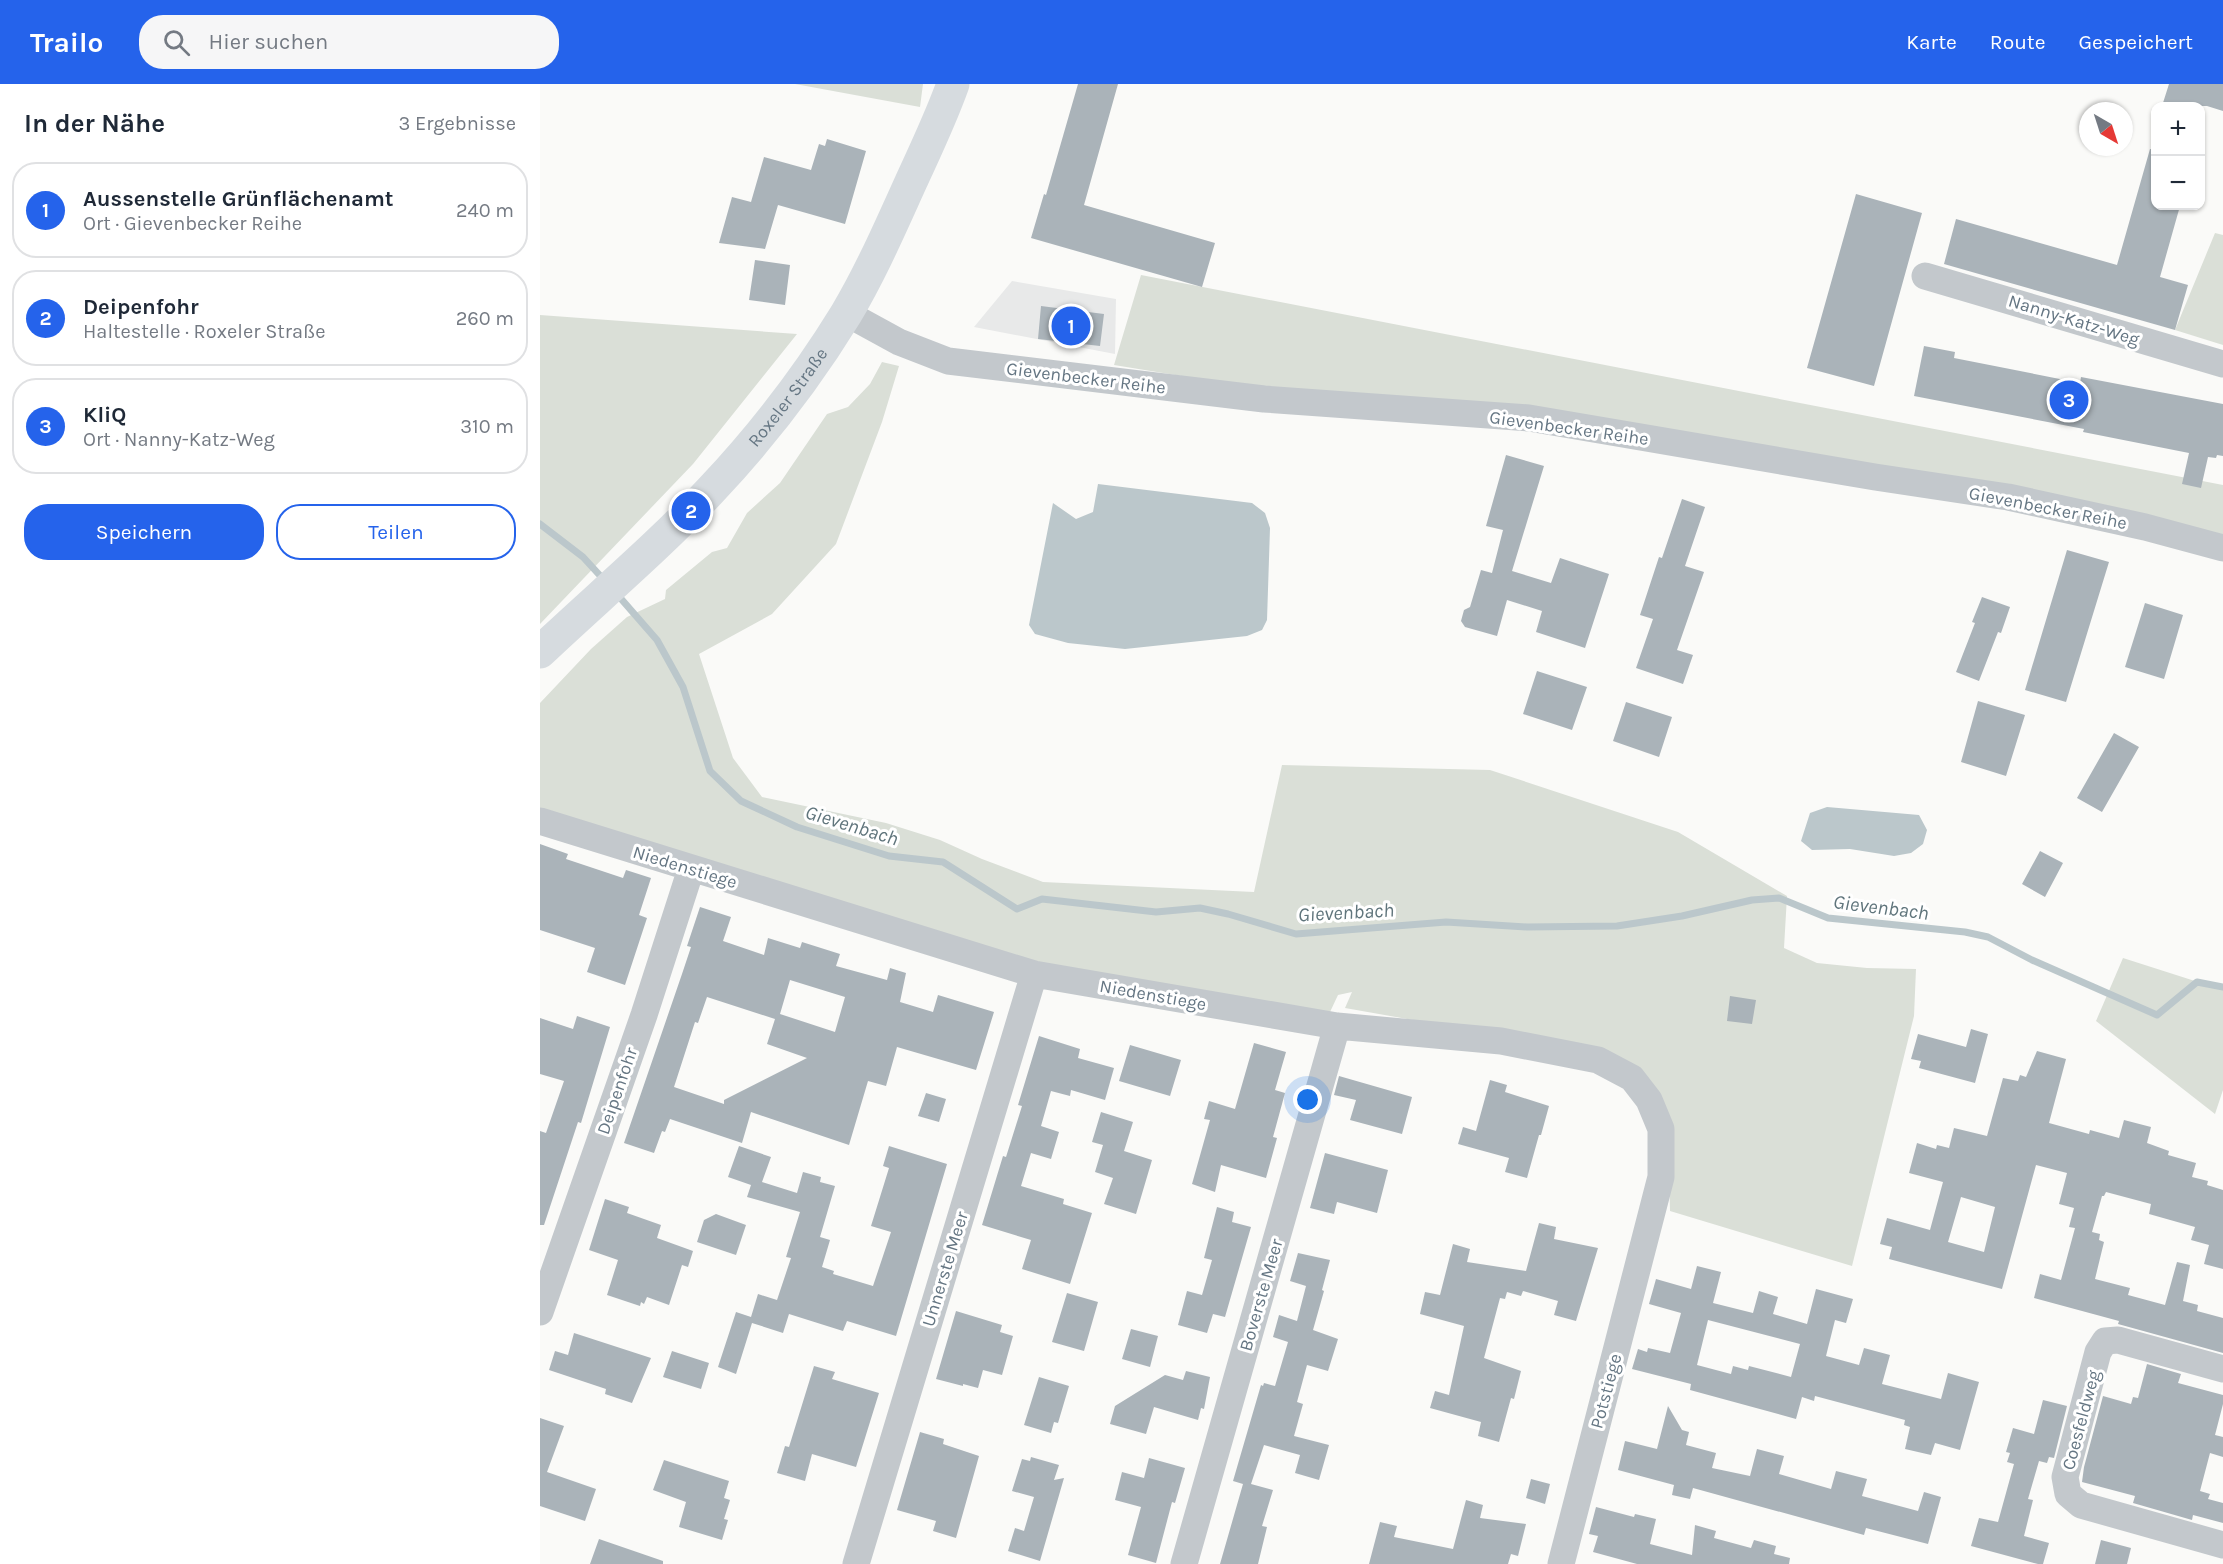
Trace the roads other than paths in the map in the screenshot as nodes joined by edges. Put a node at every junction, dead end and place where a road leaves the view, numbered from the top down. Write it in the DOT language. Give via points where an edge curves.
graph roads {
  1 [pos="953,84"];
  2 [pos="1925,276"];
  3 [pos="846,313"];
  4 [pos="2223,364"];
  5 [pos="2223,548"];
  6 [pos="540,652"];
  7 [pos="540,821"];
  8 [pos="691,869"];
  9 [pos="1034,974"];
  10 [pos="1337,1026"];
  11 [pos="1652,1218"];
  12 [pos="540,1312"];
  13 [pos="2223,1369"];
  14 [pos="2223,1545"];
  15 [pos="856,1564"];
  16 [pos="1184,1564"];
  17 [pos="1561,1564"];
  1 -- 3 [label="main road, Roxeler Straße" via="880,249"];
  2 -- 4 [label="street, Nanny-Katz-Weg"];
  3 -- 5 [label="street, Gievenbecker Reihe" via="899,342 948,361 1275,400 1530,418 2008,497"];
  3 -- 6 [label="main road, Roxeler Straße" via="776,413 713,488"];
  7 -- 8 [label="street, Niedenstiege"];
  8 -- 9 [label="street, Niedenstiege"];
  8 -- 12 [label="street, Deipenfohr"];
  9 -- 10 [label="street, Niedenstiege"];
  9 -- 15 [label="street, Unnerste Meer"];
  10 -- 11 [label="street, Niedenstiege" via="1501,1041 1598,1060 1632,1078 1649,1100 1661,1129 1661,1177"];
  10 -- 16 [label="street, Boverste Meer"];
  11 -- 17 [label="street, Potstiege"];
  13 -- 14 [label="street, Coesfeldweg" via="2118,1340 2105,1341 2098,1352 2065,1477 2068,1494 2081,1505"];
}
